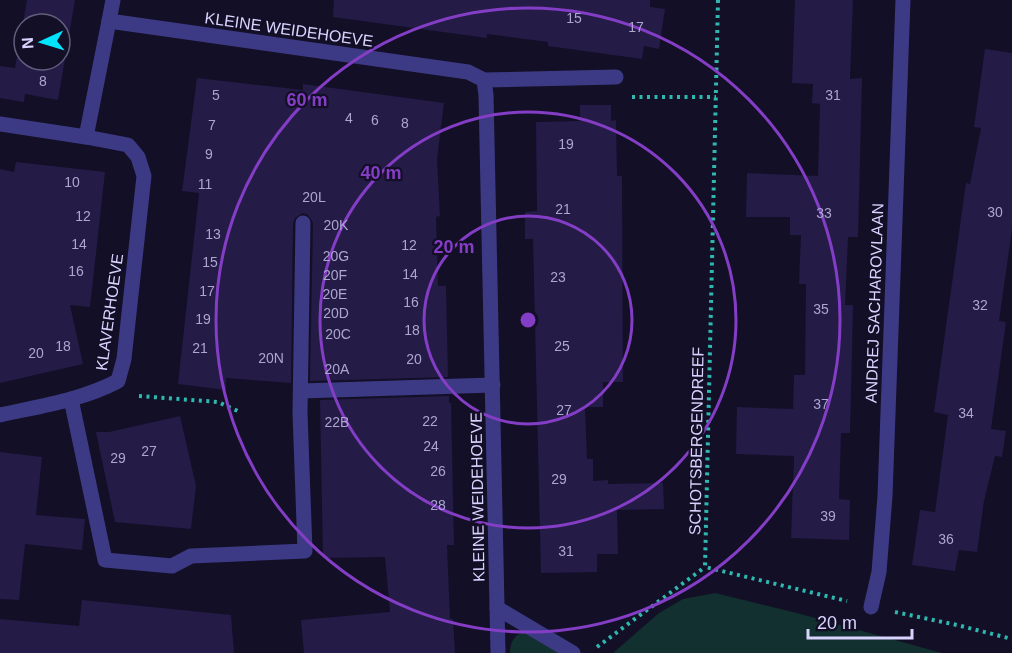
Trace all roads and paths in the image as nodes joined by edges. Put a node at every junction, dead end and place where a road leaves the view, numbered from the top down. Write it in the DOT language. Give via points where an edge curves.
graph roads {
  1 [pos="113,0"];
  2 [pos="718,0"];
  3 [pos="903,0"];
  4 [pos="109,21"];
  5 [pos="616,77"];
  6 [pos="484,80"];
  7 [pos="0,123"];
  8 [pos="86,137"];
  9 [pos="303,223"];
  10 [pos="118,381"];
  11 [pos="493,385"];
  12 [pos="301,391"];
  13 [pos="71,399"];
  14 [pos="240,412"];
  15 [pos="0,415"];
  16 [pos="705,567"];
  17 [pos="871,607"];
  18 [pos="497,608"];
  19 [pos="1012,639"];
  20 [pos="498,653"];
  21 [pos="573,653"];
  22 [pos="590,653"];
  1 -- 4 [label="street"];
  2 -- 16 [label="path, SCHOTSBERGENDREEF"];
  3 -- 17 [label="street, ANDREJ SACHAROVLAAN" via="885,496 879,572"];
  4 -- 6 [label="street, KLEINE WEIDEHOEVE" via="468,72"];
  4 -- 8 [label="street"];
  5 -- 6 [label="street, KLEINE WEIDEHOEVE"];
  6 -- 11 [label="street, KLEINE WEIDEHOEVE"];
  7 -- 8 [label="street"];
  8 -- 10 [label="street, KLAVERHOEVE" via="128,145 138,157 144,176 124,359"];
  9 -- 12 [label="street"];
  10 -- 13 [label="street, KLAVERHOEVE"];
  10 -- 14 [label="path" via="139,396 218,402"];
  11 -- 12 [label="street"];
  11 -- 18 [label="street, KLEINE WEIDEHOEVE"];
  12 -- 13 [label="street" via="305,551 191,556 172,566 105,560"];
  13 -- 15 [label="street, KLAVERHOEVE"];
  16 -- 17 [label="path"];
  16 -- 22 [label="path"];
  17 -- 19 [label="path"];
  18 -- 20 [label="street, KLEINE WEIDEHOEVE"];
  18 -- 21 [label="street"];
}
